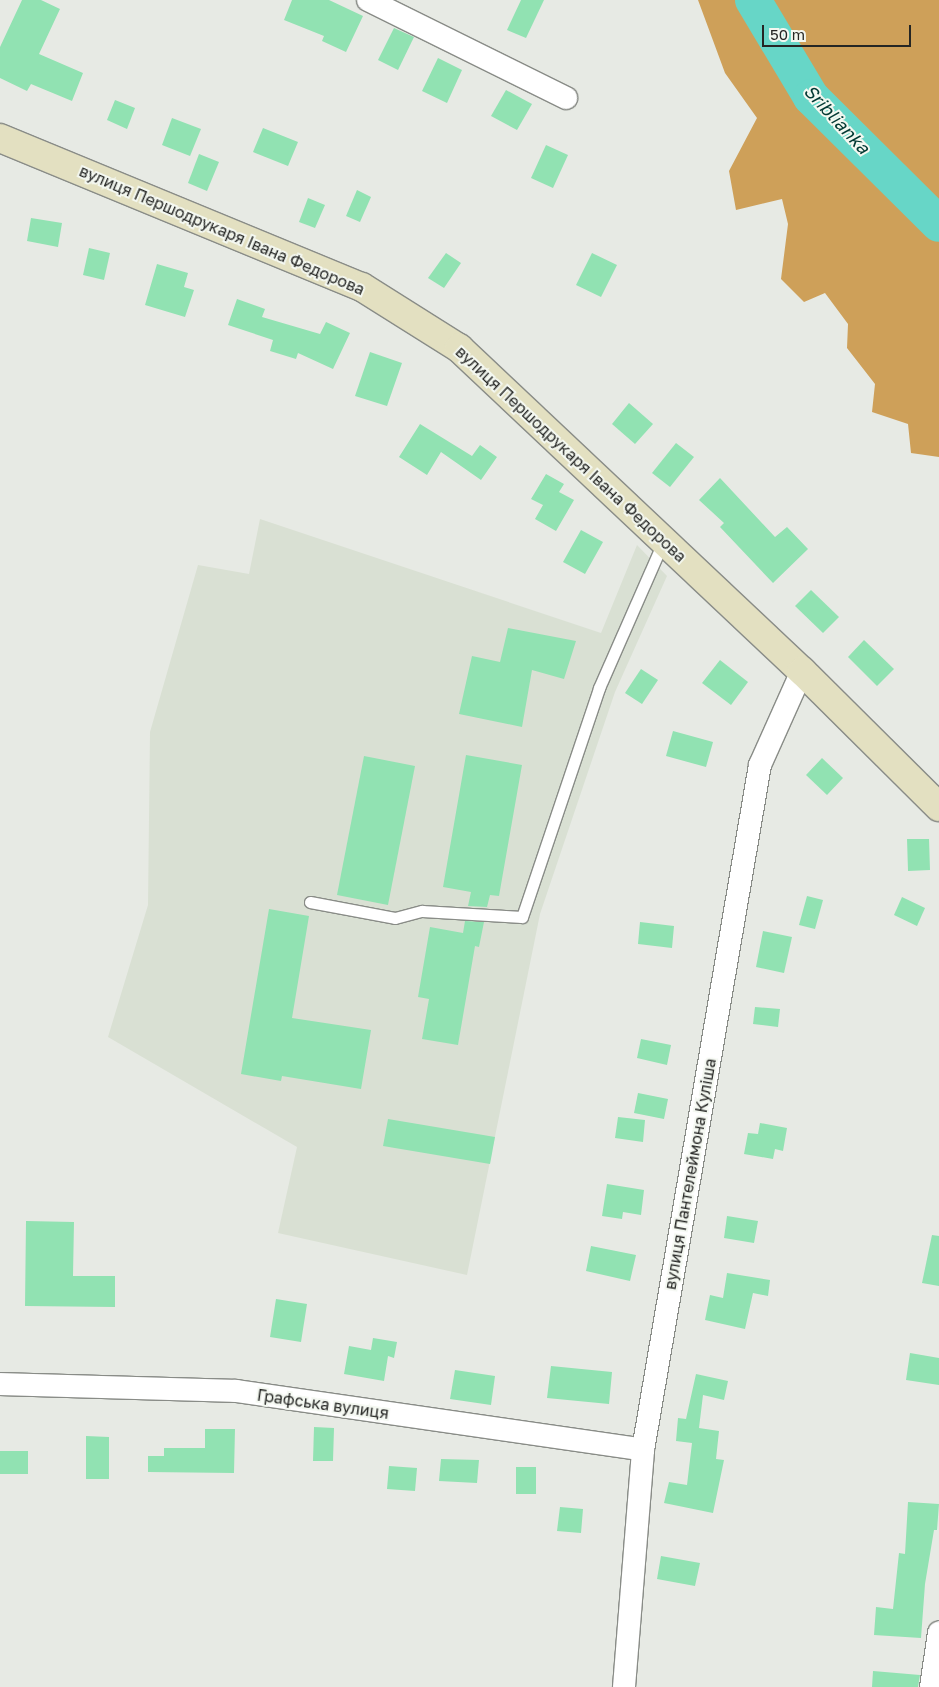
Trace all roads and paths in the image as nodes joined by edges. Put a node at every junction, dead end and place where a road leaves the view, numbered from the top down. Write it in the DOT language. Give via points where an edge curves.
graph roads {
  1 [pos="368,0"];
  2 [pos="566,98"];
  3 [pos="0,138"];
  4 [pos="664,540"];
  5 [pos="802,671"];
  6 [pos="939,807"];
  7 [pos="310,902"];
  8 [pos="0,1384"];
  9 [pos="643,1450"];
  10 [pos="939,1633"];
  11 [pos="624,1687"];
  12 [pos="931,1687"];
  1 -- 2 [label="street"];
  3 -- 4 [label="street, вулиця Першодрукаря Івана Федорова" via="362,287 460,348"];
  4 -- 5 [label="street, вулиця Першодрукаря Івана Федорова"];
  4 -- 7 [label="lane" via="599,688 522,917 422,911 395,918"];
  5 -- 6 [label="street, вулиця Першодрукаря Івана Федорова"];
  5 -- 9 [label="street, вулиця Пантелеймона Куліша" via="760,765"];
  8 -- 9 [label="street, Графська вулиця" via="236,1391"];
  9 -- 11 [label="street, вулиця Пантелеймона Куліша"];
  10 -- 12 [label="street"];
}
